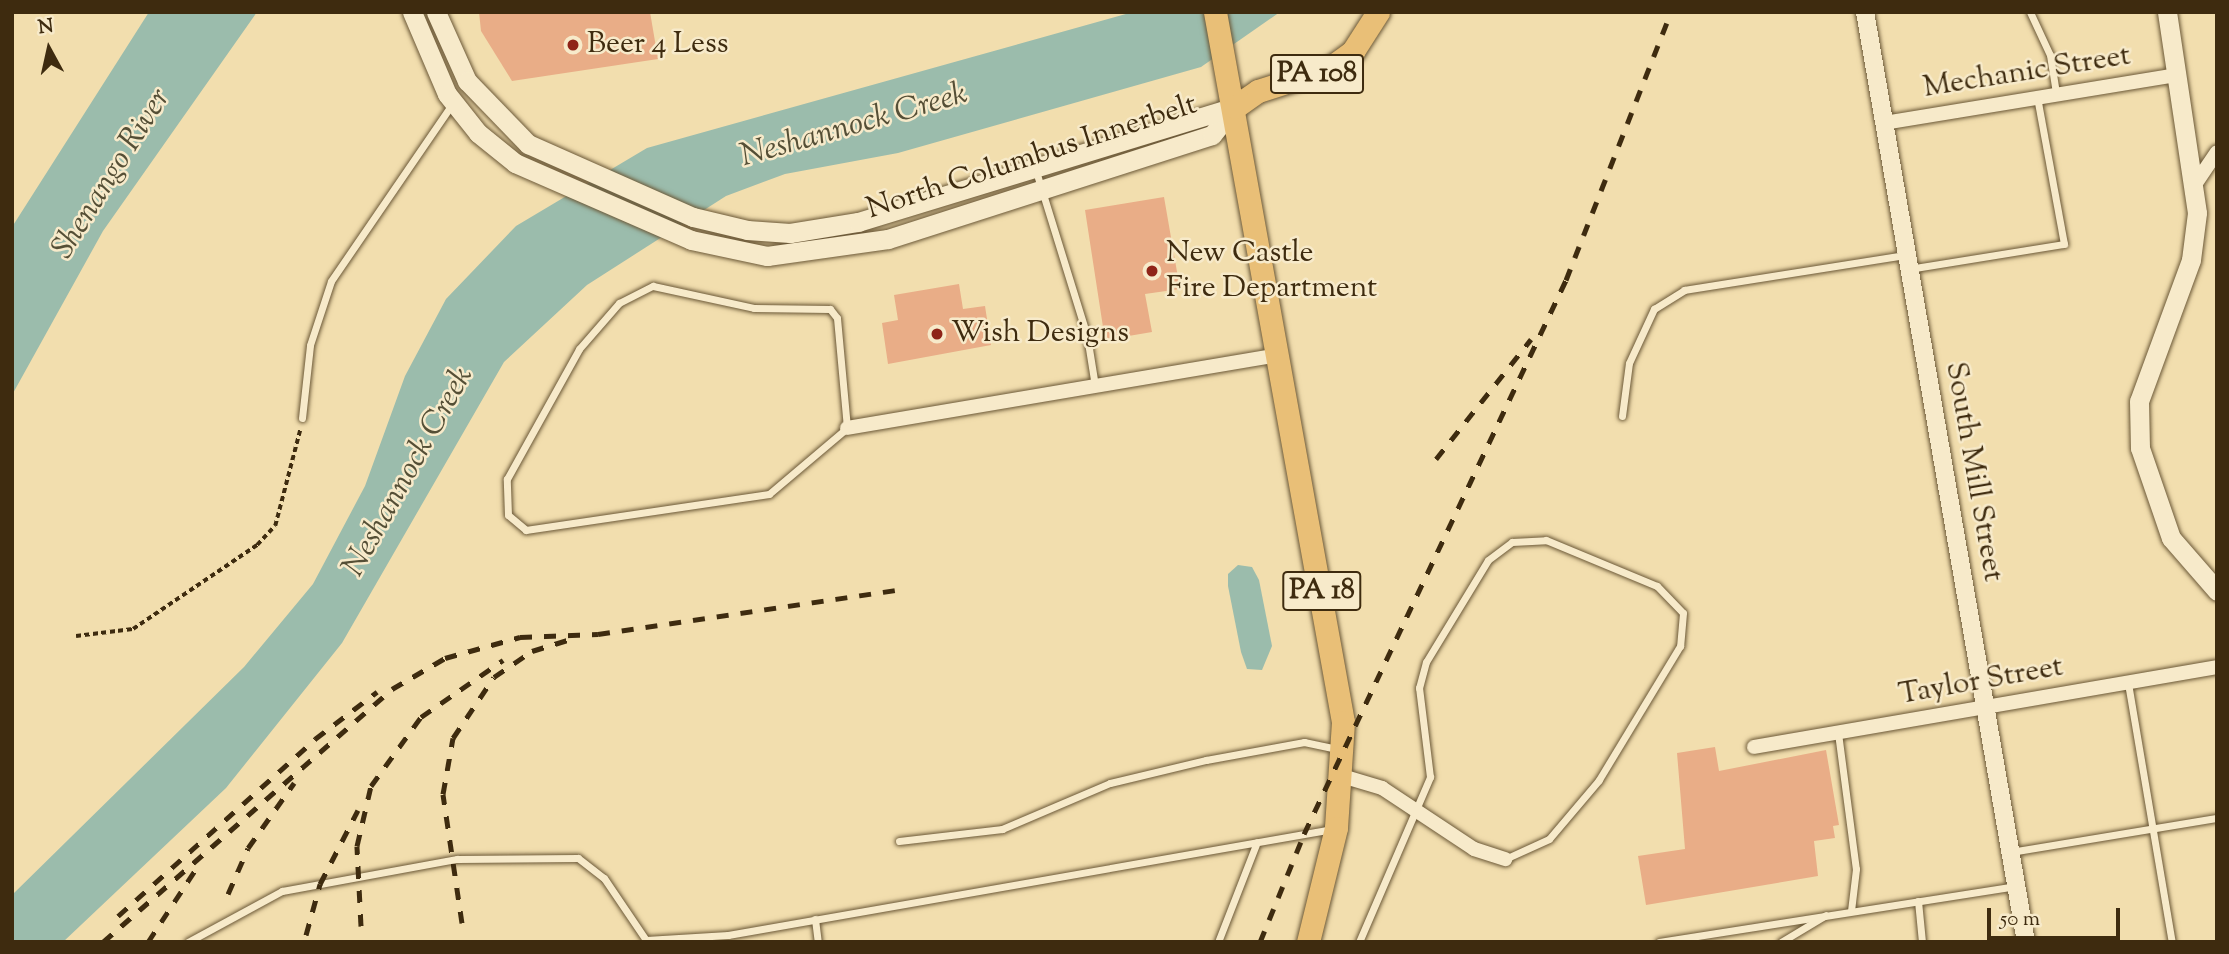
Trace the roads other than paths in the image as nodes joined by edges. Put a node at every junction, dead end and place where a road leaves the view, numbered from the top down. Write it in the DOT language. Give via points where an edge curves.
graph roads {
  1 [pos="412,12"];
  2 [pos="436,12"];
  3 [pos="1215,12"];
  4 [pos="1378,12"];
  5 [pos="1865,12"];
  6 [pos="2030,12"];
  7 [pos="2167,12"];
  8 [pos="2178,75"];
  9 [pos="2056,94"];
  10 [pos="2037,97"];
  11 [pos="454,102"];
  12 [pos="1235,107"];
  13 [pos="1884,123"];
  14 [pos="2217,152"];
  15 [pos="1035,168"];
  16 [pos="2196,183"];
  17 [pos="1043,190"];
  18 [pos="1908,262"];
  19 [pos="1280,355"];
  20 [pos="1095,386"];
  21 [pos="1622,415"];
  22 [pos="302,418"];
  23 [pos="847,428"];
  24 [pos="2217,591"];
  25 [pos="2217,667"];
  26 [pos="2128,683"];
  27 [pos="1986,708"];
  28 [pos="1838,733"];
  29 [pos="1754,747"];
  30 [pos="1344,750"];
  31 [pos="1342,776"];
  32 [pos="1413,809"];
  33 [pos="2217,818"];
  34 [pos="1336,828"];
  35 [pos="2150,829"];
  36 [pos="899,841"];
  37 [pos="1257,842"];
  38 [pos="2010,852"];
  39 [pos="1504,859"];
  40 [pos="2016,886"];
  41 [pos="1918,901"];
  42 [pos="1851,911"];
  43 [pos="1829,914"];
  44 [pos="815,919"];
  45 [pos="646,941"];
  46 [pos="188,942"];
  47 [pos="818,942"];
  48 [pos="1219,942"];
  49 [pos="1308,942"];
  50 [pos="1359,942"];
  51 [pos="1659,942"];
  52 [pos="1781,942"];
  53 [pos="1922,942"];
  54 [pos="2026,942"];
  55 [pos="2172,942"];
  1 -- 11 [label="main road, North Columbus Innerbelt" via="423,50"];
  2 -- 15 [label="main road, North Columbus Innerbelt" via="454,59 495,117 528,144 593,177 693,217 769,232 834,228"];
  3 -- 12 [label="main road, PA 18"];
  4 -- 12 [label="main road, PA 108" via="1353,51 1330,68 1258,91"];
  5 -- 13 [label="street, South Mill Street"];
  6 -- 9 [label="lane" via="2050,55"];
  7 -- 8 [label="main road"];
  8 -- 9 [label="street, Mechanic Street"];
  8 -- 16 [label="main road"];
  9 -- 10 [label="street, Mechanic Street"];
  10 -- 13 [label="street, Mechanic Street"];
  10 -- 18 [label="lane" via="2063,244"];
  11 -- 17 [label="main road, North Columbus Innerbelt" via="496,150 565,191 665,230 743,253 813,254 888,239"];
  11 -- 22 [label="lane" via="331,281 310,345"];
  12 -- 15 [label="main road, North Columbus Innerbelt"];
  12 -- 17 [label="main road, North Columbus Innerbelt" via="1212,135"];
  12 -- 19 [label="main road, PA 18"];
  13 -- 18 [label="street, South Mill Street"];
  14 -- 16 [label="street"];
  15 -- 17 [label="lane"];
  16 -- 24 [label="main road" via="2191,260 2145,376 2138,424 2160,517"];
  17 -- 20 [label="lane" via="1087,335"];
  18 -- 21 [label="lane" via="1684,290 1654,309 1629,363"];
  18 -- 27 [label="street, South Mill Street"];
  19 -- 20 [label="street"];
  19 -- 30 [label="main road, PA 18" via="1340,695"];
  20 -- 23 [label="street"];
  23 -- 23 [label="lane" via="836,317 830,309 754,308 653,286 619,303 579,349 506,479 504,500 508,515 526,530 769,494"];
  25 -- 26 [label="street, Taylor Street"];
  26 -- 27 [label="street, Taylor Street"];
  26 -- 35 [label="lane"];
  27 -- 28 [label="street, Taylor Street"];
  27 -- 38 [label="street, South Mill Street"];
  28 -- 29 [label="street, Taylor Street"];
  28 -- 42 [label="lane" via="1856,869"];
  30 -- 31 [label="main road, PA 18"];
  30 -- 36 [label="lane" via="1304,742 1206,760 1111,783 1002,829"];
  31 -- 32 [label="street" via="1370,782"];
  31 -- 34 [label="main road, PA 18"];
  32 -- 39 [label="street" via="1474,849"];
  32 -- 39 [label="lane" via="1430,777 1419,688 1426,662 1488,560 1512,542 1546,540 1657,586 1682,613 1681,646 1599,780 1549,839"];
  32 -- 50 [label="lane"];
  33 -- 35 [label="lane"];
  34 -- 37 [label="lane"];
  34 -- 49 [label="main road, PA 18"];
  35 -- 38 [label="lane"];
  35 -- 55 [label="lane"];
  37 -- 44 [label="lane"];
  37 -- 48 [label="lane"];
  38 -- 40 [label="street, South Mill Street"];
  40 -- 41 [label="lane"];
  40 -- 54 [label="street, South Mill Street"];
  41 -- 42 [label="lane"];
  41 -- 53 [label="lane"];
  42 -- 43 [label="lane"];
  43 -- 51 [label="lane"];
  43 -- 52 [label="lane"];
  44 -- 45 [label="lane"];
  44 -- 47 [label="lane"];
  45 -- 46 [label="lane" via="604,877 578,858 545,854 457,859 282,891"];
}
